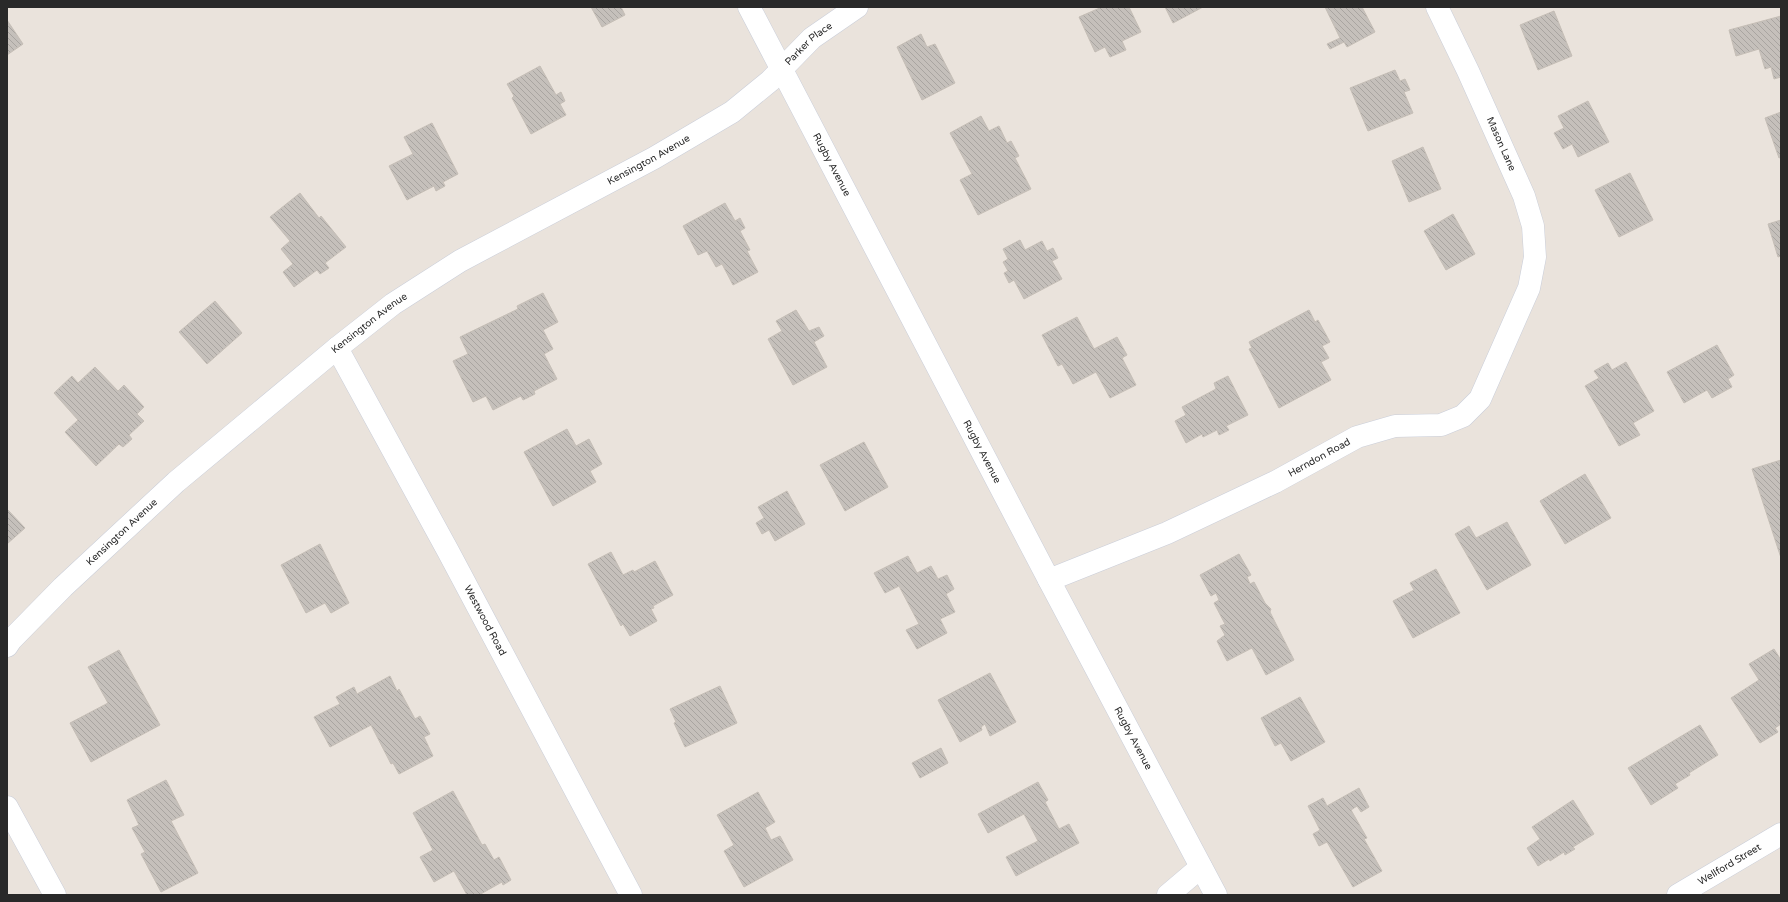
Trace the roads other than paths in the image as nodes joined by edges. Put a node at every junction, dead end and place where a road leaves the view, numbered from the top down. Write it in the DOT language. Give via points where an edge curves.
graph roads {
  1 [pos="749,7"];
  2 [pos="857,7"];
  3 [pos="1437,7"];
  4 [pos="781,69"];
  5 [pos="1529,288"];
  6 [pos="337,348"];
  7 [pos="1049,580"];
  8 [pos="7,646"];
  9 [pos="7,807"];
  10 [pos="1781,834"];
  11 [pos="1202,867"];
  12 [pos="55,895"];
  13 [pos="631,895"];
  14 [pos="1168,895"];
  15 [pos="1216,895"];
  16 [pos="1678,895"];
  1 -- 4 [label="street, Rugby Avenue"];
  2 -- 4 [label="street, Parker Place" via="812,38"];
  3 -- 5 [label="street, Mason Lane" via="1524,196 1534,233 1535,257"];
  4 -- 6 [label="street, Kensington Avenue" via="732,112 654,158 460,260 393,304"];
  4 -- 7 [label="street, Rugby Avenue"];
  5 -- 7 [label="street, Herndon Road" via="1480,399 1463,416 1441,425 1395,426 1357,437 1275,482 1167,533"];
  6 -- 8 [label="street, Kensington Avenue" via="176,482 63,587"];
  6 -- 13 [label="street, Westwood Road"];
  7 -- 11 [label="street, Rugby Avenue"];
  9 -- 12 [label="street"];
  10 -- 16 [label="street, Wellford Street"];
  11 -- 14 [label="street"];
  11 -- 15 [label="street, Rugby Avenue"];
}
